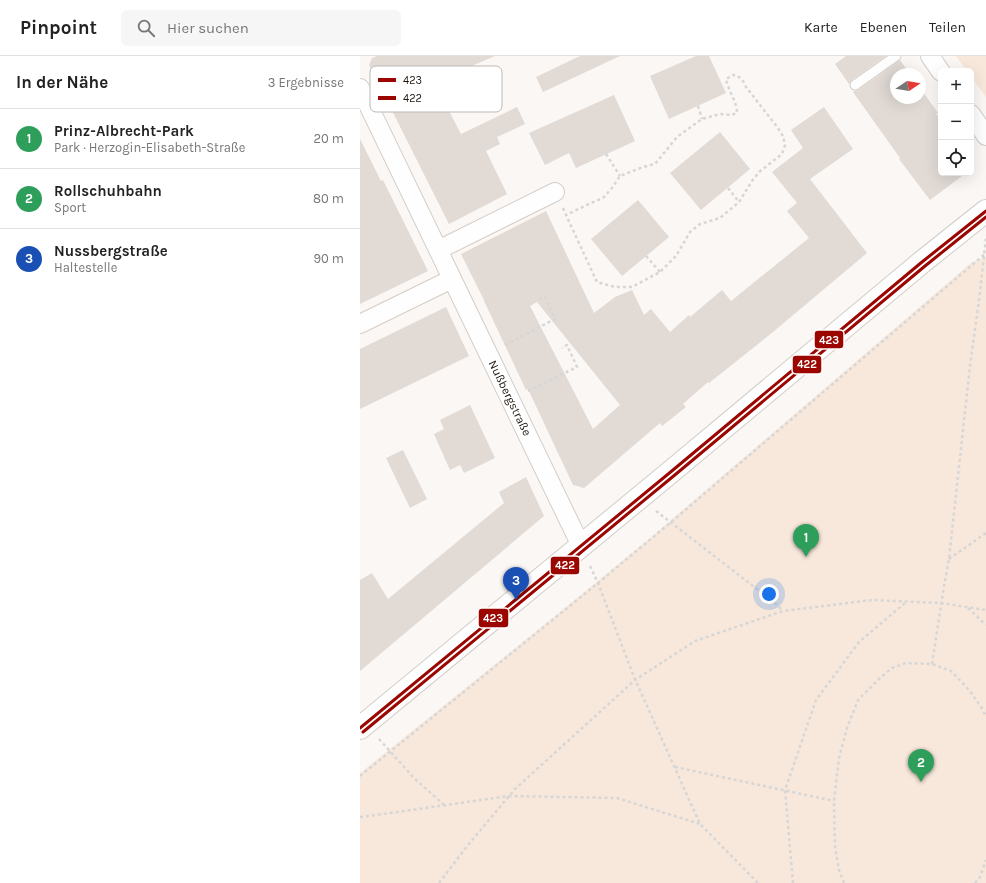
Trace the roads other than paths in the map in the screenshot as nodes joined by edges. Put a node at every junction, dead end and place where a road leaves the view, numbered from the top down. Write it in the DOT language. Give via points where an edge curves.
graph roads {
  1 [pos="896,56"];
  2 [pos="930,56"];
  3 [pos="938,68"];
  4 [pos="855,85"];
  5 [pos="360,88"];
  6 [pos="370,109"];
  7 [pos="372,112"];
  8 [pos="974,118"];
  9 [pos="986,136"];
  10 [pos="555,192"];
  11 [pos="986,210"];
  12 [pos="438,250"];
  13 [pos="452,279"];
  14 [pos="360,324"];
  15 [pos="581,546"];
  16 [pos="362,723"];
  1 -- 4 [label="lane"];
  2 -- 3 [label="street"];
  5 -- 6 [label="street, Nußbergstraße"];
  7 -- 12 [label="street, Nußbergstraße"];
  8 -- 9 [label="street"];
  10 -- 12 [label="street"];
  11 -- 15 [label="street"];
  12 -- 13 [label="street, Nußbergstraße"];
  13 -- 14 [label="street"];
  13 -- 15 [label="street, Nußbergstraße"];
  15 -- 16 [label="street"];
}
